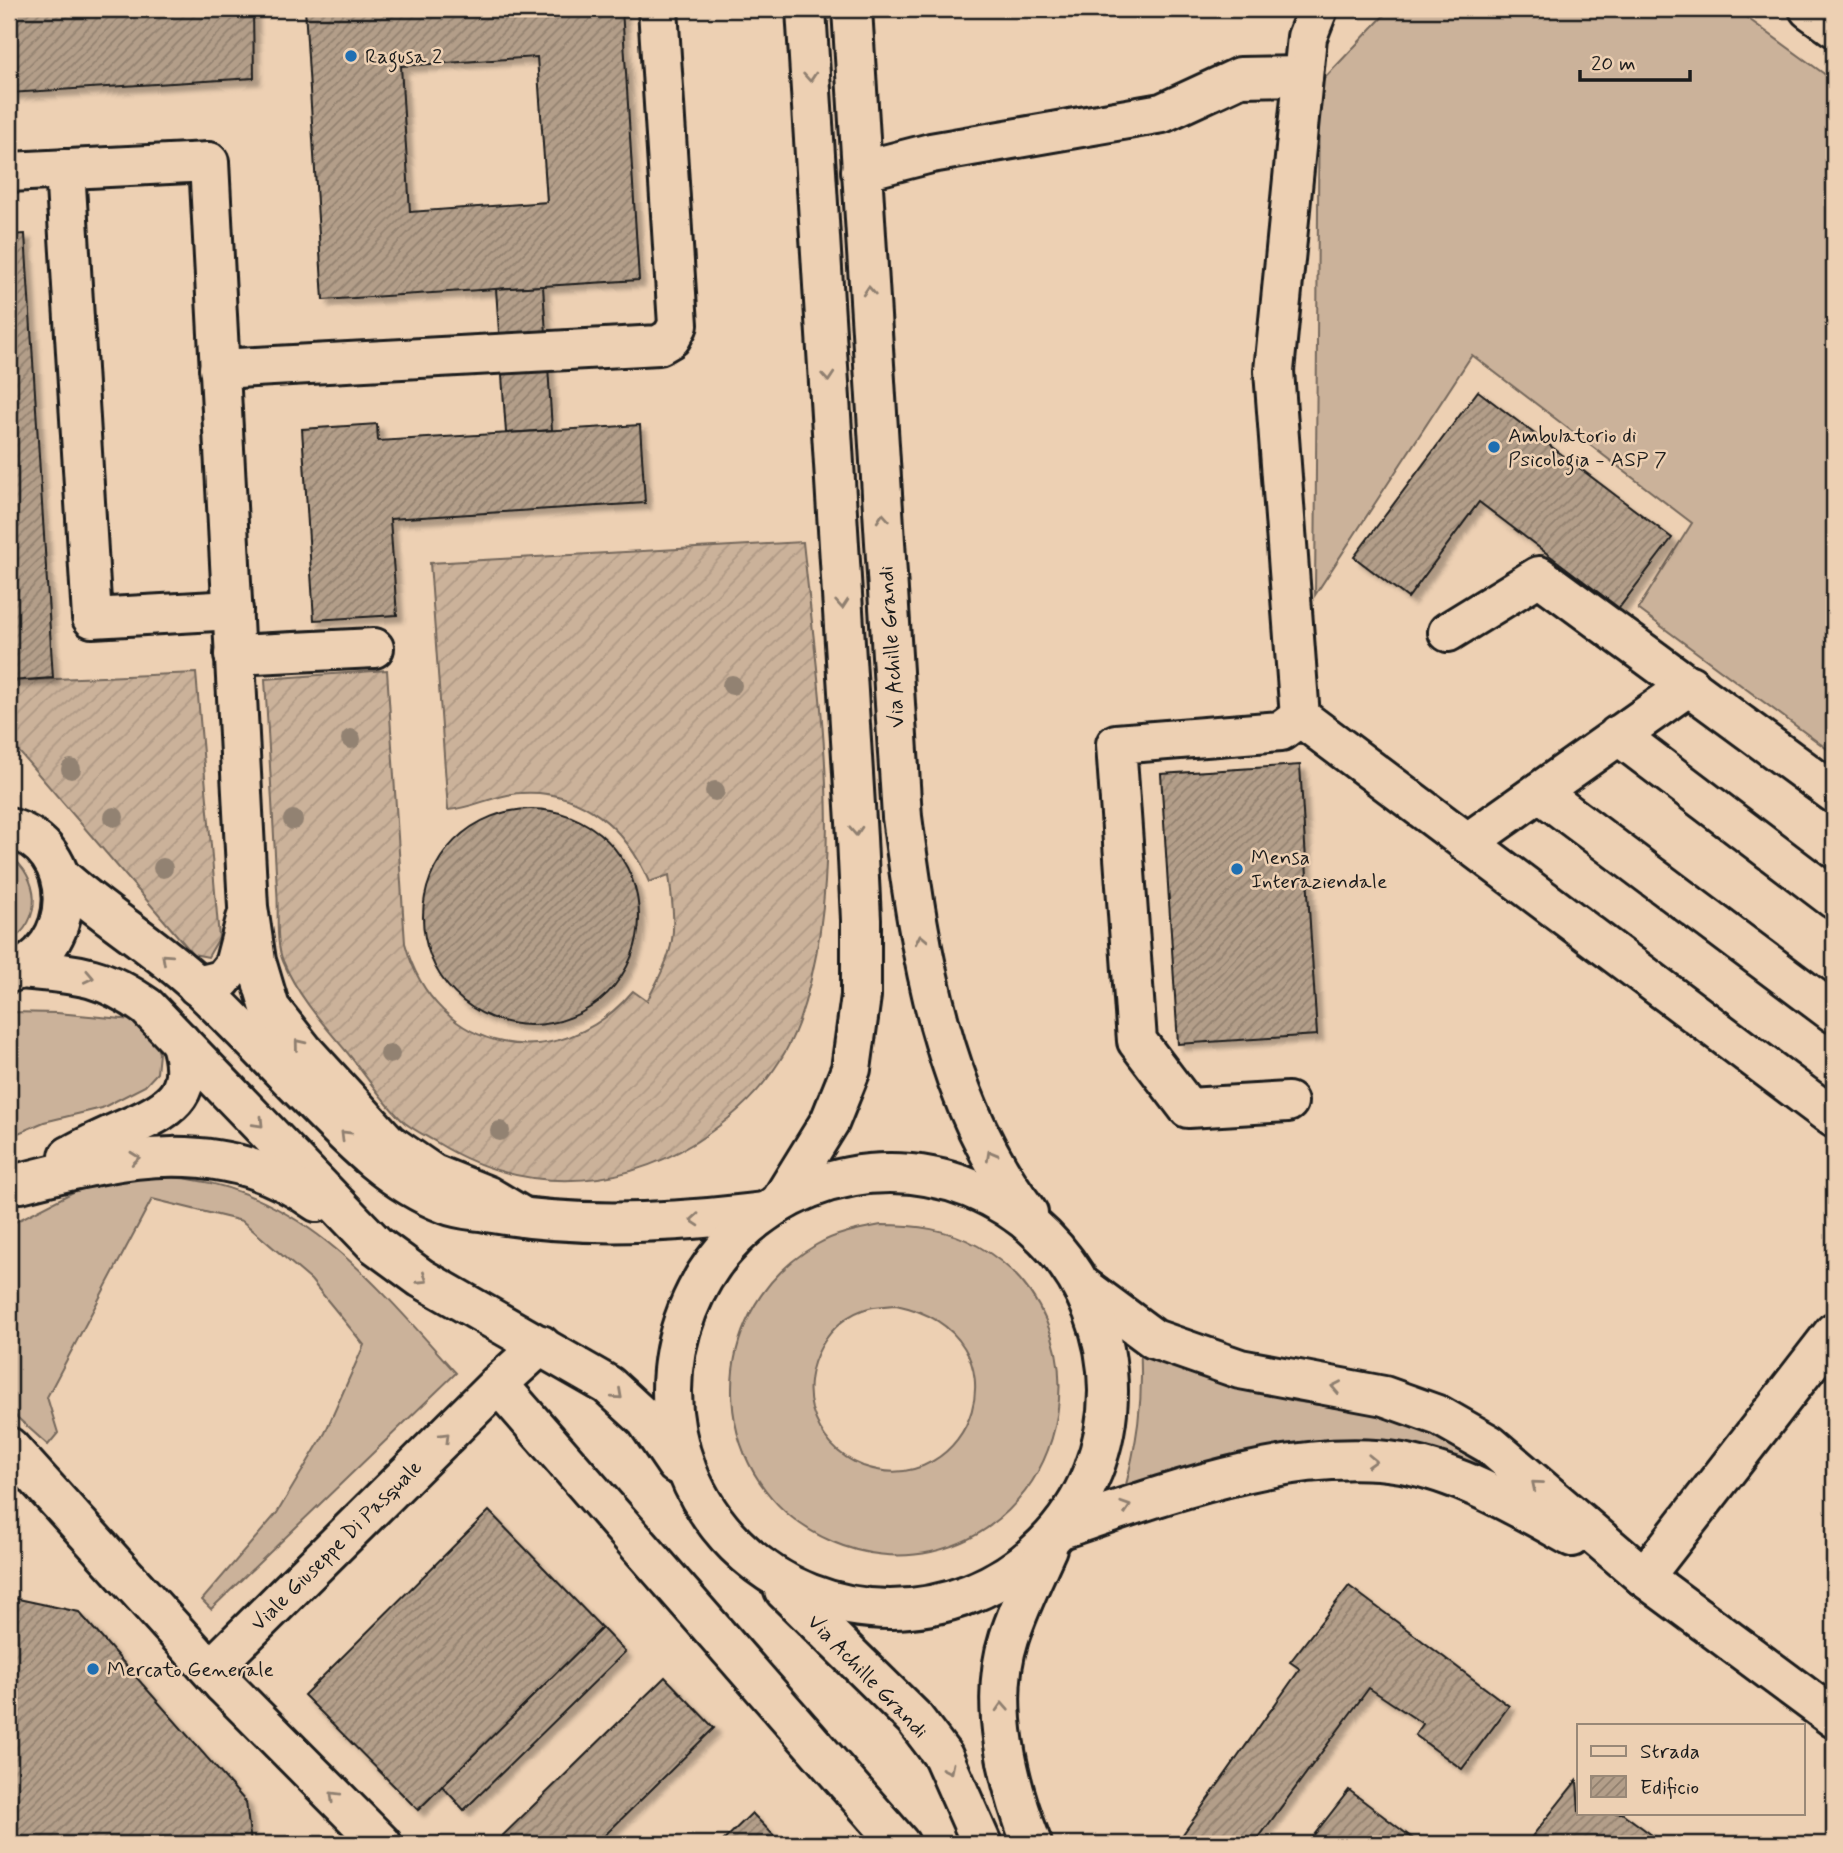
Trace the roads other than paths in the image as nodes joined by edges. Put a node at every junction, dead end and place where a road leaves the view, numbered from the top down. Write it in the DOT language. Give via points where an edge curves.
graph roads {
  1 [pos="658,9"];
  2 [pos="806,9"];
  3 [pos="852,9"];
  4 [pos="1318,9"];
  5 [pos="1809,9"];
  6 [pos="1834,27"];
  7 [pos="1303,76"];
  8 [pos="65,169"];
  9 [pos="9,172"];
  10 [pos="861,172"];
  11 [pos="219,369"];
  12 [pos="233,610"];
  13 [pos="1448,632"];
  14 [pos="374,648"];
  15 [pos="234,654"];
  16 [pos="1690,685"];
  17 [pos="1300,717"];
  18 [pos="1618,735"];
  19 [pos="1539,792"];
  20 [pos="1834,793"];
  21 [pos="12,826"];
  22 [pos="1467,843"];
  23 [pos="60,876"];
  24 [pos="1834,900"];
  25 [pos="248,907"];
  26 [pos="15,971"];
  27 [pos="197,986"];
  28 [pos="1834,1013"];
  29 [pos="180,1041"];
  30 [pos="1288,1102"];
  31 [pos="1834,1118"];
  32 [pos="15,1186"];
  33 [pos="771,1207"];
  34 [pos="524,1218"];
  35 [pos="376,1245"];
  36 [pos="1057,1251"];
  37 [pos="1081,1284"];
  38 [pos="1834,1332"];
  39 [pos="541,1345"];
  40 [pos="498,1384"];
  41 [pos="9,1447"];
  42 [pos="699,1496"];
  43 [pos="1056,1535"];
  44 [pos="752,1560"];
  45 [pos="1644,1577"];
  46 [pos="223,1685"];
  47 [pos="1834,1718"];
  48 [pos="382,1844"];
  49 [pos="900,1844"];
  50 [pos="982,1844"];
  51 [pos="1032,1844"];
  1 -- 11 [label="main road" via="678,325 671,338 659,345"];
  2 -- 33 [label="main road, one-way" via="858,852 860,996 851,1069 830,1121"];
  3 -- 10 [label="main road, Via Achille Grandi"];
  4 -- 7 [label="main road" via="1307,37"];
  5 -- 6 [label="main road"];
  7 -- 10 [label="main road" via="1240,77 1162,113 931,153"];
  7 -- 17 [label="main road" via="1274,371"];
  8 -- 9 [label="main road"];
  8 -- 11 [label="main road" via="209,162"];
  8 -- 12 [label="main road" via="92,618"];
  36 -- 10 [label="main road, Via Achille Grandi, one-way" via="987,1149 958,1082 932,995 913,901 902,817"];
  11 -- 12 [label="main road"];
  12 -- 15 [label="main road"];
  13 -- 16 [label="main road" via="1539,576"];
  14 -- 15 [label="main road"];
  15 -- 25 [label="main road"];
  16 -- 18 [label="main road"];
  16 -- 20 [label="main road"];
  17 -- 22 [label="main road"];
  17 -- 30 [label="main road" via="1281,731 1116,744 1137,1041 1188,1108"];
  18 -- 19 [label="main road"];
  18 -- 24 [label="main road"];
  19 -- 22 [label="main road"];
  19 -- 28 [label="main road"];
  21 -- 23 [label="main road" via="39,844"];
  22 -- 31 [label="main road"];
  23 -- 26 [label="main road" via="62,920 53,940 39,957"];
  27 -- 23 [label="main road, one-way"];
  25 -- 27 [label="main road" via="234,965 222,981"];
  34 -- 25 [label="main road, one-way" via="488,1196 433,1174 388,1143 303,1050 270,1008 256,961"];
  26 -- 29 [label="main road, one-way" via="87,976 107,982 147,1007"];
  34 -- 27 [label="main road, one-way" via="448,1205 396,1179 361,1151"];
  29 -- 32 [label="main road" via="186,1074 172,1105"];
  29 -- 35 [label="main road, one-way"];
  32 -- 35 [label="main road, one-way" via="98,1163 155,1156 212,1158 252,1167 299,1189"];
  33 -- 34 [label="main road, one-way" via="683,1220"];
  33 -- 36 [label="main road" via="820,1183 863,1173 906,1172 990,1196 1026,1220"];
  33 -- 42 [label="main road" via="733,1239 709,1269 677,1342 672,1381 674,1421"];
  35 -- 39 [label="main road, one-way" via="421,1278"];
  36 -- 37 [label="main road"];
  37 -- 43 [label="main road" via="1098,1324 1107,1366 1107,1410 1100,1452 1084,1492"];
  45 -- 37 [label="main road, one-way" via="1489,1444 1440,1416 1384,1396 1240,1369 1154,1339"];
  38 -- 45 [label="main road"];
  39 -- 40 [label="main road, Viale Giuseppe Di Pasquale"];
  39 -- 42 [label="main road, one-way" via="608,1385 646,1420"];
  46 -- 40 [label="main road, Viale Giuseppe Di Pasquale, one-way" via="223,1657"];
  40 -- 49 [label="main road"];
  41 -- 46 [label="main road"];
  42 -- 44 [label="main road" via="722,1531"];
  43 -- 44 [label="main road" via="984,1589 946,1603 905,1610 863,1609 823,1600 785,1583"];
  43 -- 45 [label="main road, one-way" via="1277,1465 1402,1463 1498,1496"];
  51 -- 43 [label="main road, one-way" via="1003,1736 1000,1683 1008,1639"];
  44 -- 50 [label="main road, Via Achille Grandi, one-way" via="914,1718 943,1756"];
  45 -- 47 [label="main road"];
  48 -- 46 [label="main road, one-way"];
}
